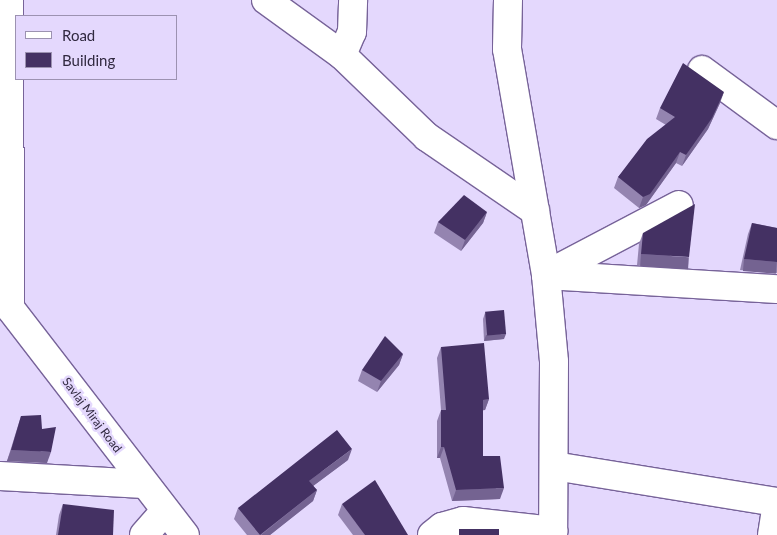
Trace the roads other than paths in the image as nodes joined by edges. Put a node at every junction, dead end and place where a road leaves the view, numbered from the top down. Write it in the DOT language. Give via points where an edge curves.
graph roads {
  1 [pos="9,0"];
  2 [pos="266,0"];
  3 [pos="354,0"];
  4 [pos="508,0"];
  5 [pos="342,55"];
  6 [pos="702,70"];
  7 [pos="777,125"];
  8 [pos="679,205"];
  9 [pos="535,211"];
  10 [pos="546,275"];
  11 [pos="777,289"];
  12 [pos="5,301"];
  13 [pos="554,466"];
  14 [pos="0,476"];
  15 [pos="144,484"];
  16 [pos="777,502"];
  17 [pos="165,511"];
  18 [pos="553,533"];
  19 [pos="144,535"];
  20 [pos="185,535"];
  21 [pos="432,535"];
  22 [pos="772,535"];
  1 -- 12 [label="street"];
  2 -- 5 [label="street"];
  3 -- 5 [label="street" via="352,32"];
  4 -- 9 [label="street" via="507,49"];
  5 -- 9 [label="street" via="427,137"];
  6 -- 7 [label="street"];
  8 -- 10 [label="street"];
  9 -- 10 [label="street"];
  10 -- 11 [label="street"];
  10 -- 13 [label="street" via="554,362"];
  12 -- 15 [label="street, Savlaj Miraj Road"];
  13 -- 16 [label="street"];
  13 -- 18 [label="street"];
  14 -- 15 [label="street"];
  15 -- 17 [label="street, Savlaj Miraj Road"];
  16 -- 22 [label="street"];
  17 -- 19 [label="street"];
  17 -- 20 [label="street, Savlaj Miraj Road"];
  18 -- 21 [label="street" via="463,521 442,527"];
}
